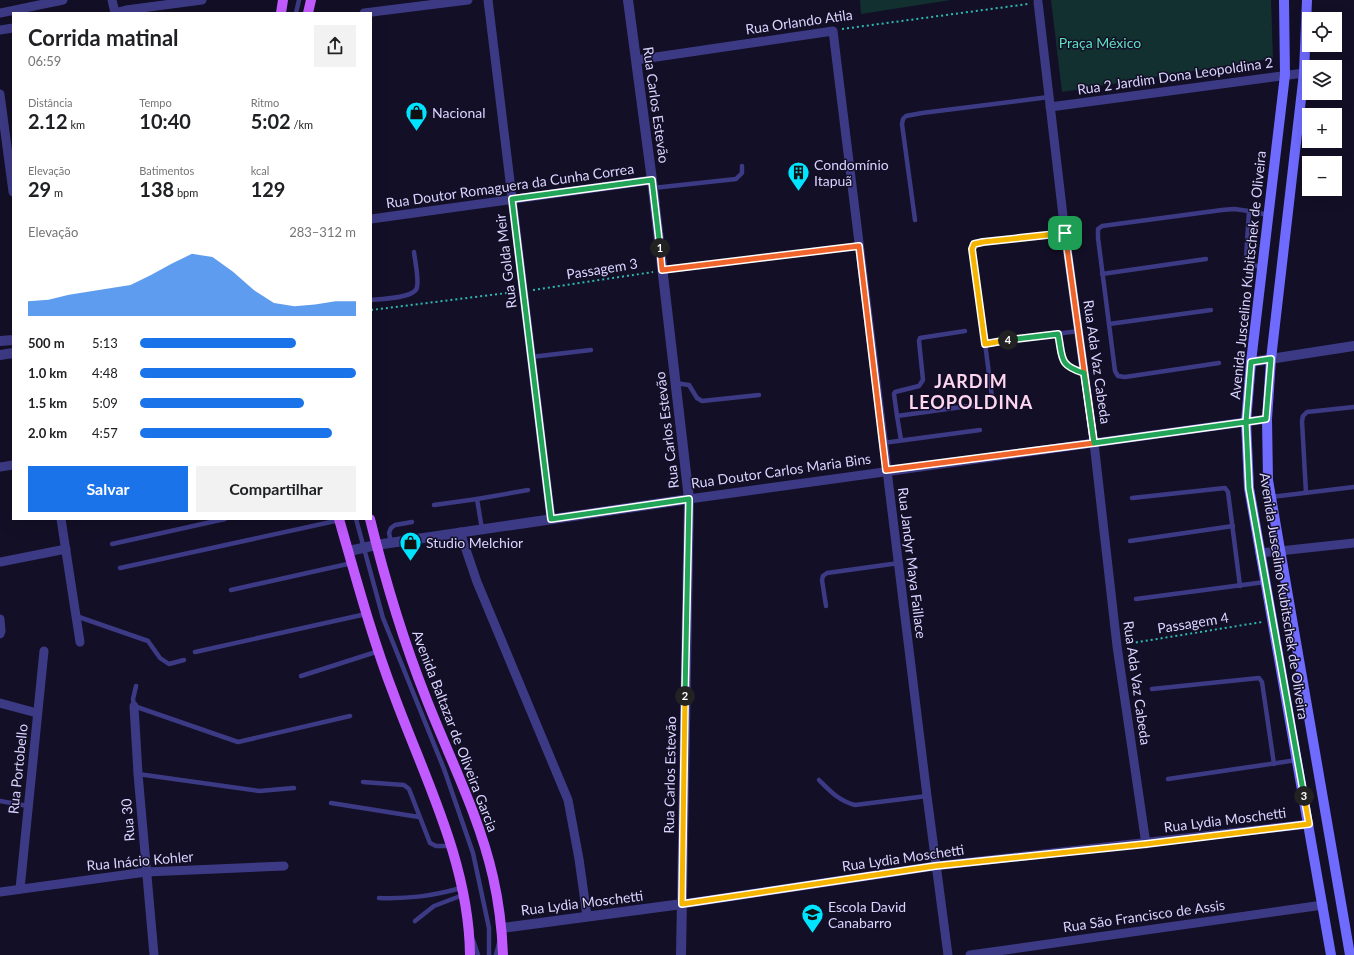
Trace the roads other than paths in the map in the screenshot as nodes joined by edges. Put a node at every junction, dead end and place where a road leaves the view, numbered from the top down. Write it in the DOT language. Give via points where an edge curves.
graph roads {
  1 [pos="63,0"];
  2 [pos="112,0"];
  3 [pos="126,0"];
  4 [pos="202,0"];
  5 [pos="284,0"];
  6 [pos="299,0"];
  7 [pos="311,0"];
  8 [pos="468,0"];
  9 [pos="488,0"];
  10 [pos="628,0"];
  11 [pos="1284,0"];
  12 [pos="1306,0"];
  13 [pos="1038,2"];
  14 [pos="114,12"];
  15 [pos="126,12"];
  16 [pos="281,12"];
  17 [pos="296,12"];
  18 [pos="308,12"];
  19 [pos="372,12"];
  20 [pos="0,13"];
  21 [pos="12,28"];
  22 [pos="0,30"];
  23 [pos="833,31"];
  24 [pos="636,60"];
  25 [pos="1304,60"];
  26 [pos="1302,73"];
  27 [pos="1285,75"];
  28 [pos="1302,90"];
  29 [pos="0,94"];
  30 [pos="1049,97"];
  31 [pos="1050,107"];
  32 [pos="742,166"];
  33 [pos="12,184"];
  34 [pos="653,184"];
  35 [pos="512,199"];
  36 [pos="1249,211"];
  37 [pos="1268,215"];
  38 [pos="372,219"];
  39 [pos="915,220"];
  40 [pos="1065,233"];
  41 [pos="414,252"];
  42 [pos="1206,259"];
  43 [pos="1263,268"];
  44 [pos="1102,274"];
  45 [pos="372,300"];
  46 [pos="1211,310"];
  47 [pos="1109,324"];
  48 [pos="965,331"];
  49 [pos="1079,331"];
  50 [pos="1058,334"];
  51 [pos="12,340"];
  52 [pos="0,341"];
  53 [pos="985,344"];
  54 [pos="1354,346"];
  55 [pos="591,350"];
  56 [pos="12,353"];
  57 [pos="0,355"];
  58 [pos="531,357"];
  59 [pos="1271,359"];
  60 [pos="1251,362"];
  61 [pos="1219,363"];
  62 [pos="1084,373"];
  63 [pos="675,384"];
  64 [pos="759,395"];
  65 [pos="992,397"];
  66 [pos="976,405"];
  67 [pos="1354,407"];
  68 [pos="897,416"];
  69 [pos="1266,419"];
  70 [pos="1246,422"];
  71 [pos="980,430"];
  72 [pos="901,440"];
  73 [pos="883,443"];
  74 [pos="1094,443"];
  75 [pos="12,466"];
  76 [pos="0,467"];
  77 [pos="886,470"];
  78 [pos="1354,487"];
  79 [pos="528,490"];
  80 [pos="1306,493"];
  81 [pos="1271,497"];
  82 [pos="1132,498"];
  83 [pos="476,499"];
  84 [pos="689,499"];
  85 [pos="434,505"];
  86 [pos="551,519"];
  87 [pos="62,520"];
  88 [pos="220,520"];
  89 [pos="340,520"];
  90 [pos="356,520"];
  91 [pos="370,520"];
  92 [pos="412,522"];
  93 [pos="1233,526"];
  94 [pos="482,529"];
  95 [pos="460,532"];
  96 [pos="1130,541"];
  97 [pos="391,542"];
  98 [pos="1354,542"];
  99 [pos="112,544"];
  100 [pos="376,544"];
  101 [pos="364,548"];
  102 [pos="66,549"];
  103 [pos="1280,550"];
  104 [pos="349,551"];
  105 [pos="1260,553"];
  106 [pos="0,562"];
  107 [pos="352,563"];
  108 [pos="899,563"];
  109 [pos="120,568"];
  110 [pos="1265,582"];
  111 [pos="1240,586"];
  112 [pos="231,590"];
  113 [pos="1136,599"];
  114 [pos="826,606"];
  115 [pos="366,614"];
  116 [pos="76,616"];
  117 [pos="0,619"];
  118 [pos="0,634"];
  119 [pos="80,642"];
  120 [pos="44,651"];
  121 [pos="195,652"];
  122 [pos="379,652"];
  123 [pos="184,660"];
  124 [pos="301,676"];
  125 [pos="136,686"];
  126 [pos="1152,689"];
  127 [pos="0,703"];
  128 [pos="134,706"];
  129 [pos="37,713"];
  130 [pos="350,716"];
  131 [pos="1297,760"];
  132 [pos="1274,764"];
  133 [pos="138,774"];
  134 [pos="1168,779"];
  135 [pos="819,780"];
  136 [pos="363,782"];
  137 [pos="294,788"];
  138 [pos="927,796"];
  139 [pos="0,801"];
  140 [pos="331,803"];
  141 [pos="28,806"];
  142 [pos="419,817"];
  143 [pos="1309,824"];
  144 [pos="1146,844"];
  145 [pos="451,846"];
  146 [pos="284,866"];
  147 [pos="935,866"];
  148 [pos="146,872"];
  149 [pos="20,889"];
  150 [pos="462,891"];
  151 [pos="0,892"];
  152 [pos="378,898"];
  153 [pos="682,904"];
  154 [pos="1323,905"];
  155 [pos="587,916"];
  156 [pos="415,921"];
  157 [pos="502,928"];
  158 [pos="470,930"];
  159 [pos="154,955"];
  160 [pos="470,955"];
  161 [pos="478,955"];
  162 [pos="489,955"];
  163 [pos="496,955"];
  164 [pos="503,955"];
  165 [pos="682,955"];
  166 [pos="948,955"];
  167 [pos="970,955"];
  168 [pos="1331,955"];
  169 [pos="1350,955"];
  1 -- 20 [label="street"];
  2 -- 14 [label="street"];
  3 -- 15 [label="street"];
  4 -- 15 [label="street"];
  5 -- 16 [label="main road"];
  6 -- 17 [label="lane"];
  7 -- 18 [label="main road"];
  8 -- 19 [label="street"];
  9 -- 35 [label="street, Rua Golda Meir"];
  10 -- 24 [label="street, Rua Carlos Estevão"];
  11 -- 27 [label="main road, Avenida Juscelino Kubitschek de Oliveira"];
  12 -- 25 [label="main road, Avenida Juscelino Kubitschek de Oliveira"];
  13 -- 30 [label="street, Rua Ada Vaz Cabeda"];
  21 -- 22 [label="street"];
  23 -- 24 [label="street, Rua Orlando Atila"];
  23 -- 73 [label="street, Rua Jandyr Maya Faillace"];
  24 -- 34 [label="street, Rua Carlos Estevão"];
  26 -- 27 [label="street, Rua 2 Jardim Dona Leopoldina 2"];
  27 -- 31 [label="street, Rua 2 Jardim Dona Leopoldina 2"];
  27 -- 37 [label="main road, Avenida Juscelino Kubitschek de Oliveira"];
  28 -- 59 [label="main road, Avenida Juscelino Kubitschek de Oliveira"];
  29 -- 33 [label="street"];
  30 -- 31 [label="street, Rua Ada Vaz Cabeda"];
  30 -- 39 [label="lane" via="922,113 902,119"];
  31 -- 40 [label="street, Rua Ada Vaz Cabeda"];
  32 -- 34 [label="lane" via="742,173 736,179"];
  34 -- 35 [label="street, Rua Doutor Romaguera da Cunha Correa"];
  34 -- 63 [label="street, Rua Carlos Estevão"];
  35 -- 38 [label="street, Rua Doutor Romaguera da Cunha Correa"];
  35 -- 58 [label="street, Rua Golda Meir"];
  36 -- 37 [label="lane"];
  36 -- 43 [label="lane" via="1246,259 1248,263"];
  36 -- 44 [label="lane" via="1222,210 1102,226 1098,229"];
  37 -- 43 [label="main road, Avenida Juscelino Kubitschek de Oliveira"];
  40 -- 49 [label="street, Rua Ada Vaz Cabeda"];
  40 -- 53 [label="lane" via="974,244 972,249"];
  41 -- 45 [label="lane" via="418,288 414,293"];
  42 -- 44 [label="lane"];
  43 -- 60 [label="main road, Avenida Juscelino Kubitschek de Oliveira"];
  44 -- 47 [label="lane"];
  46 -- 47 [label="lane"];
  47 -- 61 [label="lane" via="1115,371 1118,376"];
  48 -- 68 [label="lane" via="920,338 923,380 919,386 895,392"];
  49 -- 50 [label="lane"];
  49 -- 62 [label="street, Rua Ada Vaz Cabeda"];
  50 -- 53 [label="lane"];
  50 -- 62 [label="lane" via="1064,364"];
  51 -- 52 [label="street"];
  53 -- 65 [label="lane"];
  54 -- 59 [label="street"];
  55 -- 58 [label="lane"];
  56 -- 57 [label="street"];
  58 -- 86 [label="street, Rua Golda Meir"];
  59 -- 60 [label="street"];
  59 -- 69 [label="main road, Avenida Juscelino Kubitschek de Oliveira"];
  60 -- 70 [label="main road, Avenida Juscelino Kubitschek de Oliveira"];
  62 -- 74 [label="street, Rua Ada Vaz Cabeda"];
  63 -- 64 [label="lane" via="689,385 702,401"];
  63 -- 84 [label="street, Rua Carlos Estevão"];
  66 -- 68 [label="lane"];
  67 -- 80 [label="lane" via="1307,412 1303,416"];
  68 -- 72 [label="lane"];
  69 -- 70 [label="street, Rua Doutor Carlos Maria Bins"];
  69 -- 81 [label="main road, Avenida Juscelino Kubitschek de Oliveira"];
  70 -- 74 [label="street, Rua Doutor Carlos Maria Bins"];
  70 -- 105 [label="main road, Avenida Juscelino Kubitschek de Oliveira" via="1249,488"];
  71 -- 72 [label="lane"];
  72 -- 73 [label="lane"];
  73 -- 77 [label="street, Rua Jandyr Maya Faillace"];
  74 -- 77 [label="street, Rua Doutor Carlos Maria Bins"];
  74 -- 144 [label="street, Rua Ada Vaz Cabeda" via="1117,646"];
  75 -- 76 [label="street"];
  77 -- 84 [label="street, Rua Doutor Carlos Maria Bins"];
  77 -- 108 [label="street, Rua Jandyr Maya Faillace"];
  78 -- 80 [label="lane"];
  79 -- 83 [label="lane"];
  80 -- 81 [label="lane"];
  81 -- 103 [label="main road, Avenida Juscelino Kubitschek de Oliveira"];
  82 -- 93 [label="lane" via="1225,488 1228,492"];
  83 -- 85 [label="lane"];
  83 -- 94 [label="lane"];
  84 -- 86 [label="street, Rua Doutor Carlos Maria Bins"];
  84 -- 153 [label="street, Rua Carlos Estevão"];
  86 -- 94 [label="street, Rua Doutor Carlos Maria Bins"];
  87 -- 102 [label="street"];
  88 -- 99 [label="lane"];
  89 -- 104 [label="main road"];
  89 -- 109 [label="lane"];
  90 -- 101 [label="lane"];
  91 -- 100 [label="main road, Avenida Baltazar de Oliveira Garcia"];
  92 -- 97 [label="lane" via="391,528"];
  93 -- 96 [label="lane"];
  93 -- 111 [label="lane"];
  94 -- 95 [label="street, Rua Doutor Carlos Maria Bins"];
  95 -- 97 [label="street, Rua Doutor Carlos Maria Bins"];
  95 -- 155 [label="street" via="477,582 568,800"];
  97 -- 100 [label="street, Rua Doutor Carlos Maria Bins"];
  98 -- 103 [label="street"];
  100 -- 101 [label="street, Rua Doutor Carlos Maria Bins"];
  100 -- 157 [label="main road, Avenida Baltazar de Oliveira Garcia" via="425,697 476,819 493,876"];
  101 -- 104 [label="street, Rua Doutor Carlos Maria Bins"];
  101 -- 162 [label="lane" via="383,618 444,769 473,853 489,928"];
  102 -- 106 [label="street"];
  102 -- 116 [label="street"];
  103 -- 105 [label="street"];
  103 -- 169 [label="main road, Avenida Juscelino Kubitschek de Oliveira"];
  104 -- 107 [label="main road"];
  105 -- 110 [label="main road, Avenida Juscelino Kubitschek de Oliveira"];
  107 -- 112 [label="lane"];
  107 -- 115 [label="main road"];
  108 -- 114 [label="lane" via="827,573 822,580"];
  108 -- 138 [label="street, Rua Jandyr Maya Faillace"];
  110 -- 111 [label="lane"];
  110 -- 131 [label="main road, Avenida Juscelino Kubitschek de Oliveira"];
  111 -- 113 [label="lane"];
  115 -- 121 [label="lane"];
  115 -- 122 [label="main road"];
  116 -- 119 [label="street"];
  116 -- 123 [label="lane" via="148,641 160,658 169,664"];
  117 -- 118 [label="street"];
  120 -- 129 [label="street, Rua Portobello"];
  122 -- 124 [label="lane"];
  122 -- 145 [label="main road"];
  125 -- 128 [label="lane"];
  126 -- 132 [label="lane" via="1259,678 1262,682"];
  127 -- 129 [label="street"];
  128 -- 130 [label="lane" via="238,742"];
  128 -- 133 [label="street, Rua 30"];
  129 -- 141 [label="street, Rua Portobello"];
  131 -- 132 [label="lane"];
  131 -- 143 [label="main road, Avenida Juscelino Kubitschek de Oliveira"];
  132 -- 134 [label="lane"];
  133 -- 137 [label="lane" via="259,791"];
  133 -- 148 [label="street, Rua 30"];
  135 -- 138 [label="lane" via="846,803 855,805"];
  136 -- 142 [label="lane" via="404,785 409,789"];
  138 -- 147 [label="street, Rua Jandyr Maya Faillace"];
  139 -- 141 [label="lane"];
  140 -- 142 [label="lane"];
  141 -- 149 [label="street, Rua Portobello"];
  142 -- 145 [label="lane" via="430,843 436,846"];
  143 -- 144 [label="street, Rua Lydia Moschetti"];
  143 -- 154 [label="main road, Avenida Juscelino Kubitschek de Oliveira"];
  144 -- 147 [label="street, Rua Lydia Moschetti"];
  145 -- 150 [label="main road"];
  146 -- 148 [label="street, Rua Inácio Kohler"];
  147 -- 153 [label="street, Rua Lydia Moschetti"];
  147 -- 166 [label="street, Rua Jandyr Maya Faillace"];
  148 -- 149 [label="street, Rua Inácio Kohler"];
  148 -- 159 [label="street, Rua 30"];
  149 -- 151 [label="street, Rua Inácio Kohler"];
  150 -- 152 [label="lane" via="415,898"];
  150 -- 156 [label="lane" via="434,906"];
  150 -- 158 [label="main road"];
  153 -- 155 [label="street, Rua Lydia Moschetti"];
  153 -- 165 [label="street, Rua Carlos Estevão"];
  154 -- 167 [label="street, Rua São Francisco de Assis"];
  154 -- 168 [label="main road, Avenida Juscelino Kubitschek de Oliveira"];
  155 -- 157 [label="street, Rua Lydia Moschetti"];
  157 -- 163 [label="lane"];
  157 -- 164 [label="main road, Avenida Baltazar de Oliveira Garcia"];
  158 -- 160 [label="main road"];
  158 -- 161 [label="lane"];
}
